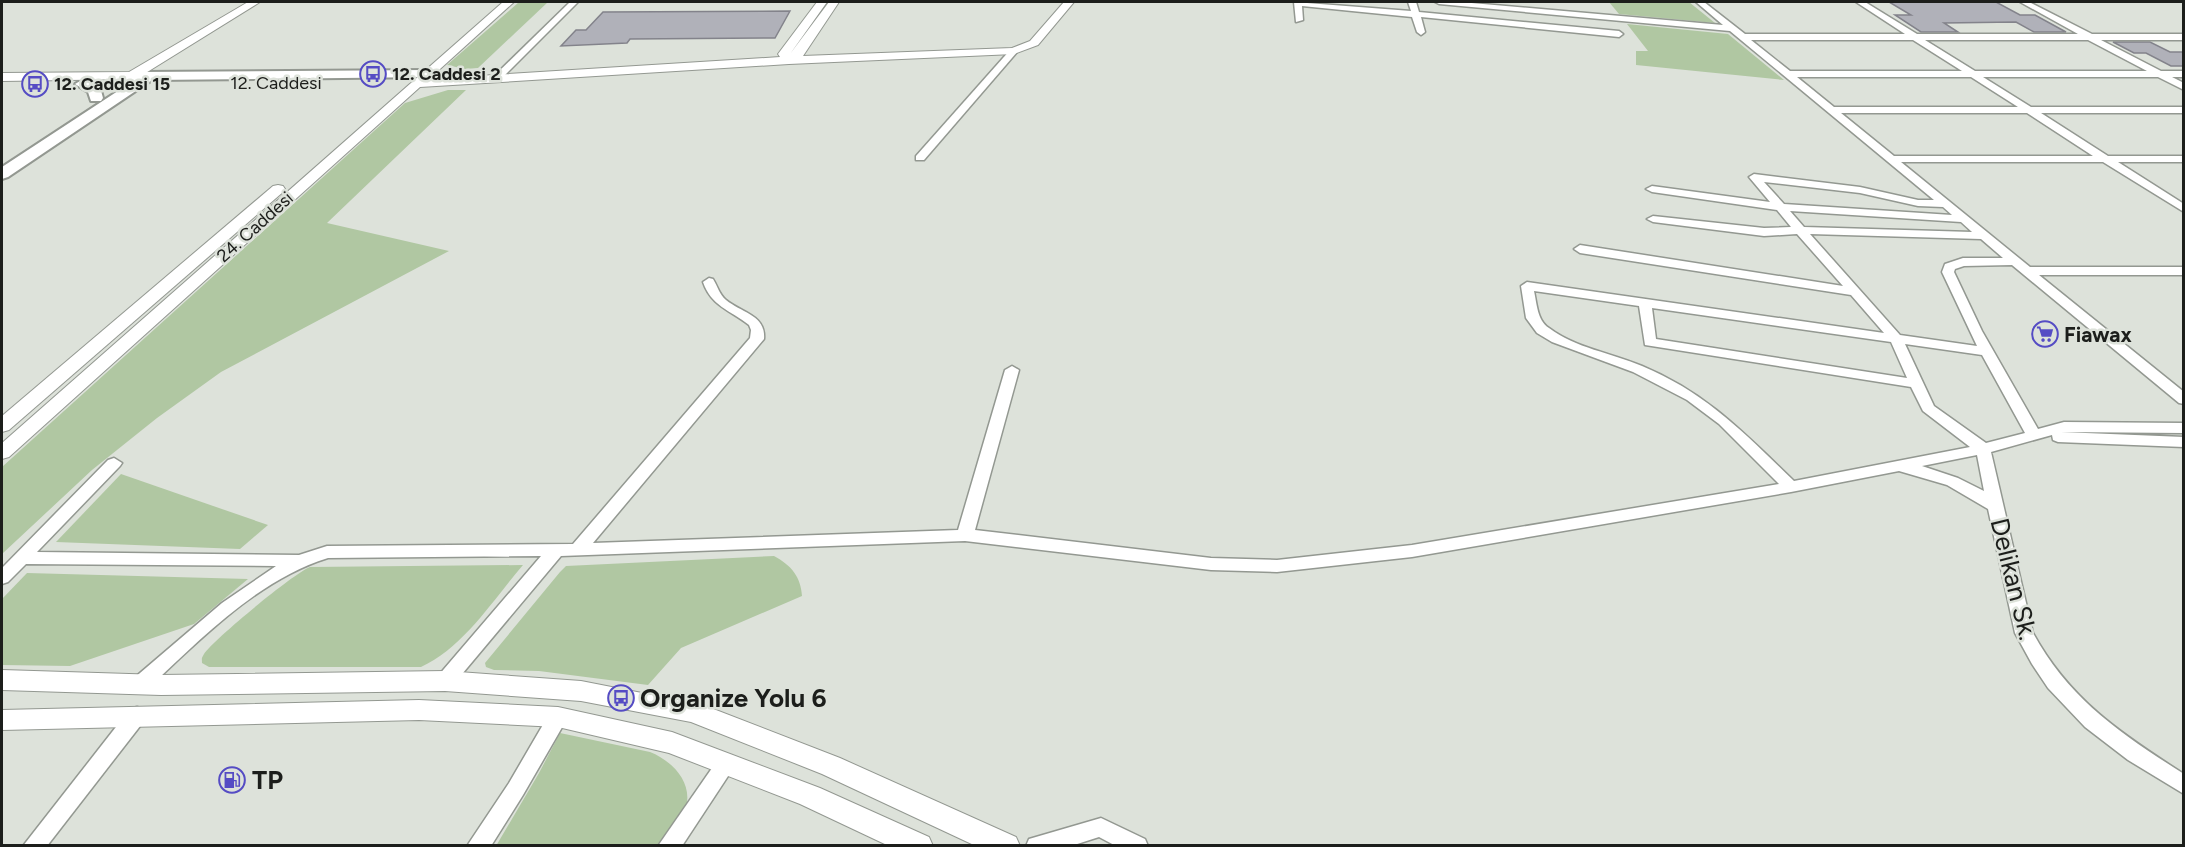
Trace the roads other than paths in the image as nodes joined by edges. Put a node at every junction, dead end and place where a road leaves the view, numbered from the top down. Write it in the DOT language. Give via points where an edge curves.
graph roads {
  1 [pos="255,2"];
  2 [pos="269,2"];
  3 [pos="496,2"];
  4 [pos="509,2"];
  5 [pos="574,2"];
  6 [pos="822,2"];
  7 [pos="834,2"];
  8 [pos="1055,2"];
  9 [pos="1069,2"];
  10 [pos="1298,2"];
  11 [pos="1413,2"];
  12 [pos="1439,2"];
  13 [pos="1700,2"];
  14 [pos="1860,2"];
  15 [pos="2024,2"];
  16 [pos="1466,3"];
  17 [pos="1605,13"];
  18 [pos="1416,14"];
  19 [pos="1299,20"];
  20 [pos="1473,20"];
  21 [pos="1734,29"];
  22 [pos="1421,32"];
  23 [pos="1478,32"];
  24 [pos="1619,34"];
  25 [pos="1743,37"];
  26 [pos="1915,37"];
  27 [pos="2090,37"];
  28 [pos="2184,37"];
  29 [pos="1625,42"];
  30 [pos="1014,51"];
  31 [pos="790,56"];
  32 [pos="1788,74"];
  33 [pos="1974,74"];
  34 [pos="2160,74"];
  35 [pos="2184,74"];
  36 [pos="499,75"];
  37 [pos="2,77"];
  38 [pos="414,79"];
  39 [pos="135,80"];
  40 [pos="82,84"];
  41 [pos="2,85"];
  42 [pos="2184,87"];
  43 [pos="96,98"];
  44 [pos="1832,110"];
  45 [pos="2030,110"];
  46 [pos="2184,110"];
  47 [pos="2,158"];
  48 [pos="920,158"];
  49 [pos="1891,159"];
  50 [pos="2106,159"];
  51 [pos="2184,159"];
  52 [pos="2,174"];
  53 [pos="1652,189"];
  54 [pos="1946,204"];
  55 [pos="1779,207"];
  56 [pos="2184,209"];
  57 [pos="1653,219"];
  58 [pos="1964,219"];
  59 [pos="1800,230"];
  60 [pos="1986,236"];
  61 [pos="1580,249"];
  62 [pos="2016,261"];
  63 [pos="2028,271"];
  64 [pos="2184,271"];
  65 [pos="709,282"];
  66 [pos="1855,292"];
  67 [pos="1645,303"];
  68 [pos="1896,339"];
  69 [pos="1987,352"];
  70 [pos="1012,370"];
  71 [pos="1917,384"];
  72 [pos="2184,400"];
  73 [pos="2,426"];
  74 [pos="2184,428"];
  75 [pos="2034,435"];
  76 [pos="2184,442"];
  77 [pos="1983,449"];
  78 [pos="2,453"];
  79 [pos="114,463"];
  80 [pos="1897,466"];
  81 [pos="1791,487"];
  82 [pos="1996,507"];
  83 [pos="965,535"];
  84 [pos="578,549"];
  85 [pos="556,550"];
  86 [pos="21,558"];
  87 [pos="299,560"];
  88 [pos="2,578"];
  89 [pos="2,680"];
  90 [pos="445,681"];
  91 [pos="140,684"];
  92 [pos="137,716"];
  93 [pos="558,717"];
  94 [pos="2,720"];
  95 [pos="726,764"];
  96 [pos="2184,784"];
  97 [pos="34,846"];
  98 [pos="478,846"];
  99 [pos="669,846"];
  100 [pos="919,846"];
  101 [pos="1006,846"];
  102 [pos="1037,846"];
  103 [pos="1137,846"];
  1 -- 39 [label="street"];
  2 -- 39 [label="street"];
  3 -- 38 [label="street, 24. Caddesi"];
  4 -- 38 [label="street, 24. Caddesi"];
  5 -- 36 [label="street"];
  6 -- 31 [label="street"];
  7 -- 31 [label="street"];
  8 -- 31 [label="street" via="1025,38 1008,45"];
  9 -- 30 [label="street" via="1034,43"];
  10 -- 18 [label="street"];
  10 -- 19 [label="street"];
  11 -- 18 [label="street"];
  12 -- 16 [label="street"];
  13 -- 21 [label="street"];
  14 -- 26 [label="street"];
  15 -- 27 [label="street"];
  16 -- 17 [label="street"];
  16 -- 20 [label="street"];
  17 -- 21 [label="street"];
  17 -- 24 [label="street"];
  18 -- 20 [label="street"];
  18 -- 22 [label="street"];
  20 -- 23 [label="street"];
  20 -- 24 [label="street"];
  21 -- 25 [label="street"];
  24 -- 29 [label="street"];
  25 -- 26 [label="street"];
  25 -- 32 [label="street"];
  26 -- 27 [label="street"];
  26 -- 33 [label="street"];
  27 -- 28 [label="street"];
  27 -- 34 [label="street"];
  30 -- 31 [label="street"];
  30 -- 48 [label="street"];
  31 -- 36 [label="street"];
  32 -- 33 [label="street"];
  32 -- 44 [label="street"];
  33 -- 34 [label="street"];
  33 -- 45 [label="street"];
  34 -- 35 [label="street"];
  34 -- 42 [label="street"];
  36 -- 38 [label="street"];
  37 -- 39 [label="street, 12. Caddesi"];
  38 -- 39 [label="main road, 12. Caddesi"];
  38 -- 73 [label="street, 24. Caddesi"];
  38 -- 78 [label="street, 24. Caddesi"];
  39 -- 40 [label="street, 12. Caddesi"];
  39 -- 43 [label="main road"];
  39 -- 52 [label="main road"];
  40 -- 41 [label="street, 12. Caddesi"];
  40 -- 43 [label="main road" via="95,90"];
  43 -- 47 [label="main road"];
  44 -- 45 [label="street"];
  44 -- 49 [label="street"];
  45 -- 46 [label="street"];
  45 -- 50 [label="street"];
  49 -- 50 [label="street"];
  49 -- 54 [label="street"];
  50 -- 51 [label="street"];
  50 -- 56 [label="street"];
  53 -- 55 [label="street"];
  54 -- 55 [label="street" via="1918,204 1860,190 1754,177"];
  54 -- 58 [label="street"];
  55 -- 58 [label="street"];
  55 -- 59 [label="street"];
  57 -- 59 [label="street" via="1764,232"];
  58 -- 60 [label="street"];
  59 -- 60 [label="street"];
  59 -- 66 [label="street"];
  60 -- 62 [label="street"];
  61 -- 66 [label="street"];
  62 -- 63 [label="street"];
  62 -- 69 [label="street" via="1963,261 1947,269"];
  63 -- 64 [label="street"];
  63 -- 72 [label="street"];
  65 -- 84 [label="street" via="722,304 754,321 758,339"];
  66 -- 68 [label="street"];
  67 -- 68 [label="street"];
  67 -- 71 [label="street" via="1650,342"];
  67 -- 81 [label="street" via="1527,286 1533,318 1542,330 1638,369 1692,397 1724,421"];
  68 -- 69 [label="street"];
  68 -- 71 [label="street"];
  69 -- 75 [label="street"];
  70 -- 83 [label="street"];
  71 -- 77 [label="street" via="1928,408"];
  74 -- 75 [label="street" via="2064,427"];
  75 -- 76 [label="street"];
  75 -- 77 [label="street"];
  77 -- 80 [label="street"];
  77 -- 82 [label="street, Delikan Sk."];
  79 -- 86 [label="street"];
  80 -- 81 [label="street"];
  80 -- 82 [label="street" via="1949,478"];
  81 -- 83 [label="street" via="1412,551 1276,566 1211,564"];
  82 -- 96 [label="street, Delikan Sk." via="2024,633 2043,668 2072,703 2108,736"];
  83 -- 84 [label="street"];
  84 -- 85 [label="street"];
  85 -- 87 [label="street" via="335,551"];
  85 -- 90 [label="street"];
  86 -- 87 [label="street"];
  86 -- 88 [label="street"];
  87 -- 91 [label="street" via="209,624"];
  89 -- 91 [label="street"];
  90 -- 91 [label="street"];
  90 -- 101 [label="street" via="581,691 693,712 831,766"];
  92 -- 93 [label="street" via="419,710"];
  92 -- 94 [label="street"];
  92 -- 97 [label="street"];
  93 -- 95 [label="street" via="672,743"];
  93 -- 98 [label="street"];
  95 -- 99 [label="street"];
  95 -- 100 [label="street" via="810,796"];
  102 -- 103 [label="street" via="1101,827"];
}
